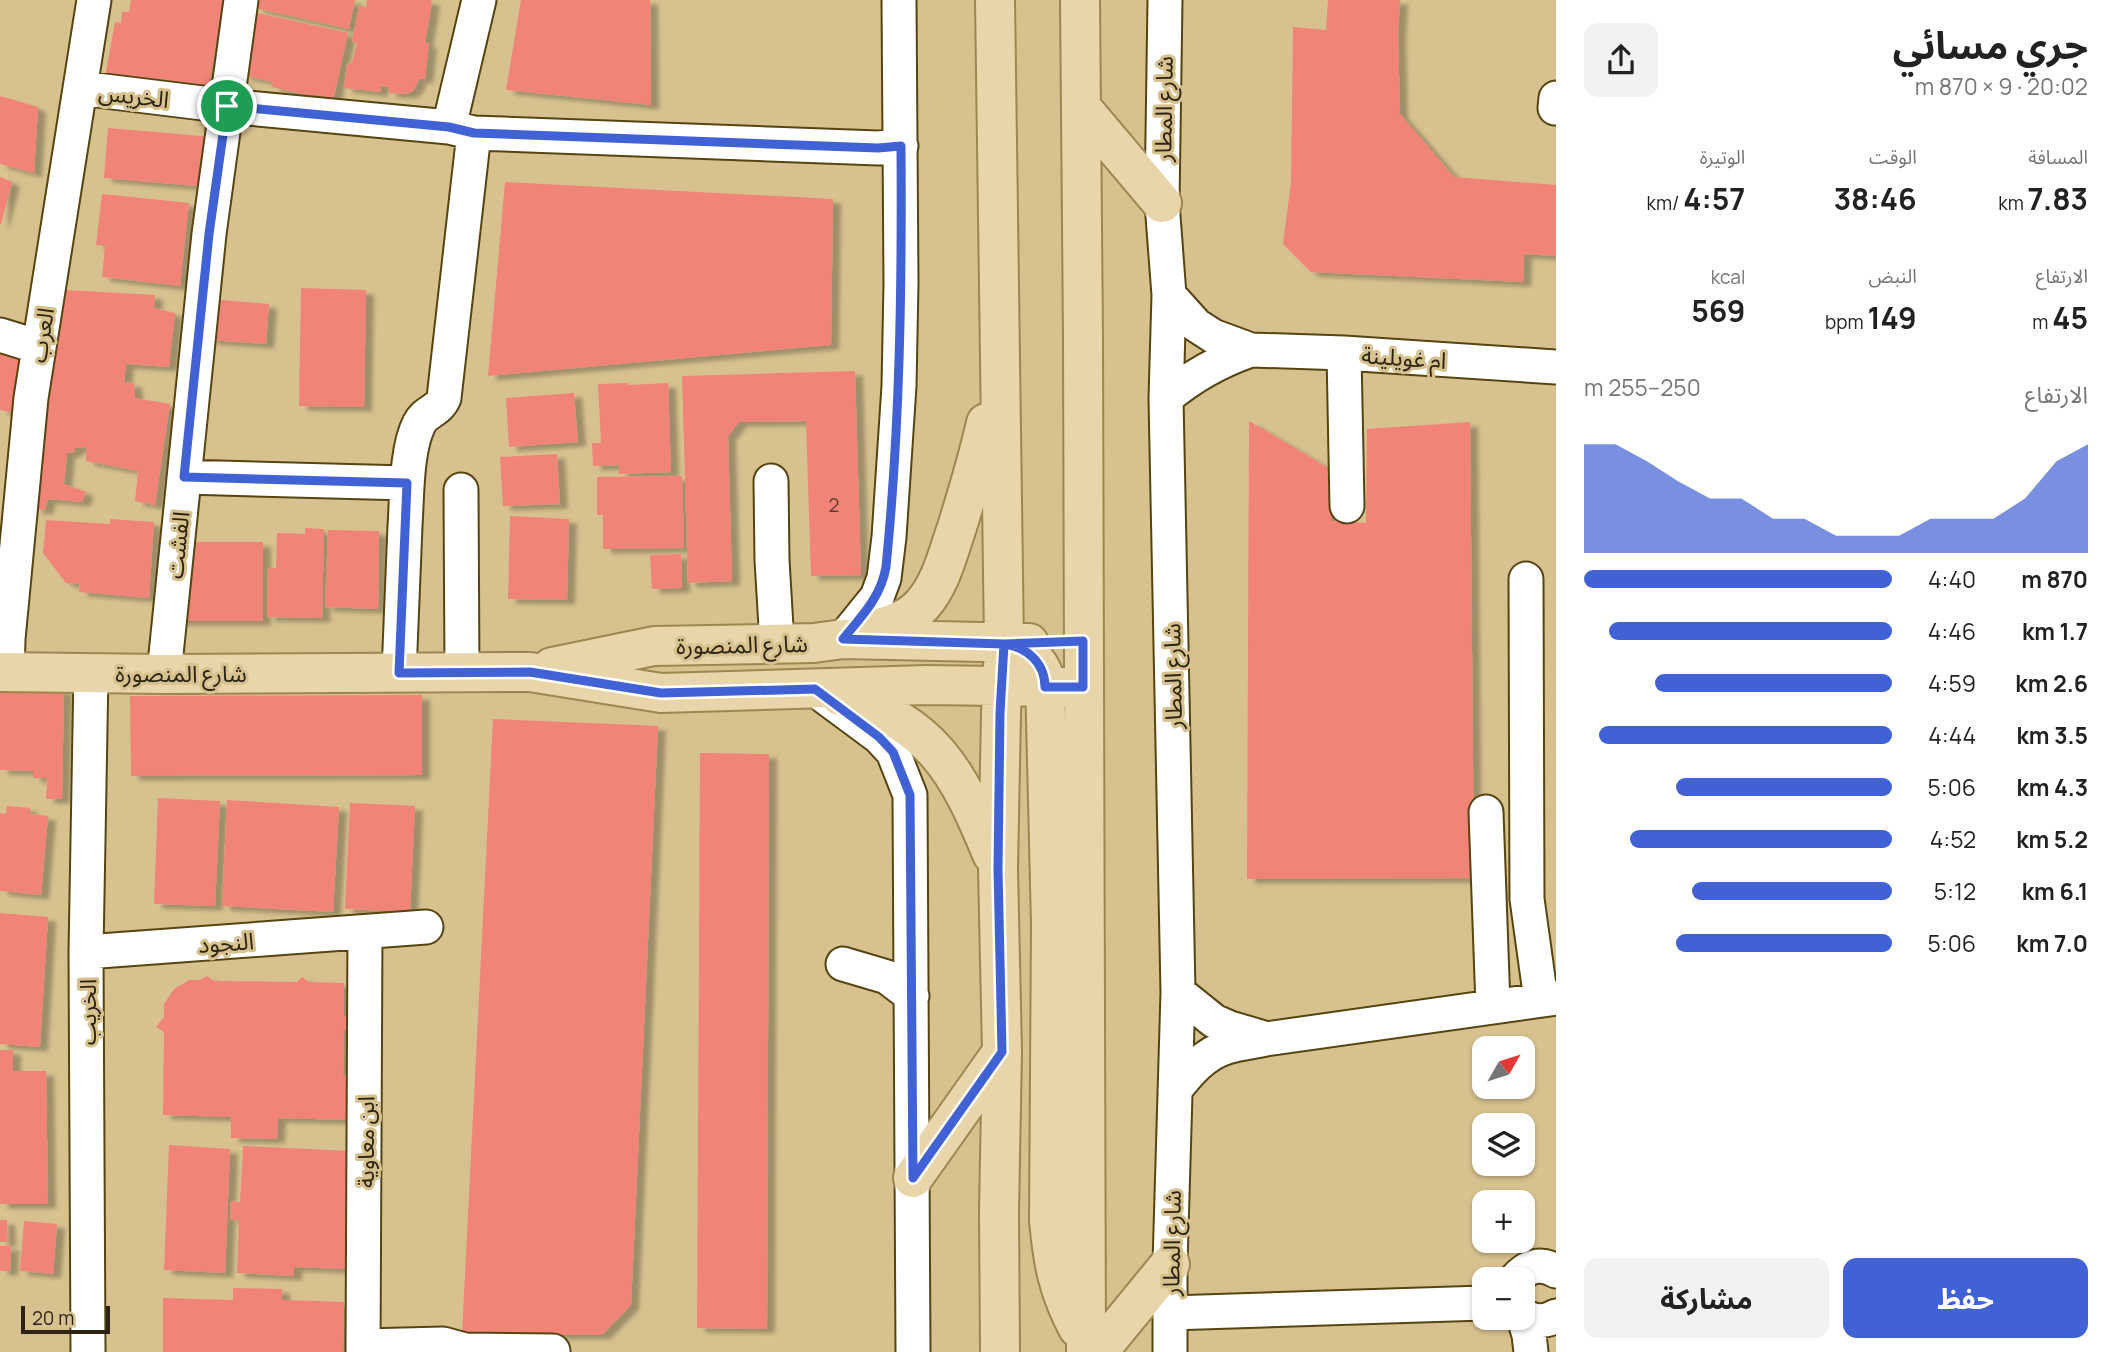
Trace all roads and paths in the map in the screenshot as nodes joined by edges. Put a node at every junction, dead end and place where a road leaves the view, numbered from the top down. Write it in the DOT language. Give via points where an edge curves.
graph roads {
  1 [pos="93,0"];
  2 [pos="242,0"];
  3 [pos="479,0"];
  4 [pos="900,0"];
  5 [pos="966,0"];
  6 [pos="995,0"];
  7 [pos="1080,0"];
  8 [pos="1165,0"];
  9 [pos="995,38"];
  10 [pos="80,88"];
  11 [pos="1556,97"];
  12 [pos="227,106"];
  13 [pos="1081,107"];
  14 [pos="1555,108"];
  15 [pos="462,130"];
  16 [pos="901,146"];
  17 [pos="1162,203"];
  18 [pos="1169,295"];
  19 [pos="0,335"];
  20 [pos="39,347"];
  21 [pos="1251,350"];
  22 [pos="1344,353"];
  23 [pos="999,360"];
  24 [pos="1556,367"];
  25 [pos="1166,398"];
  26 [pos="184,477"];
  27 [pos="771,481"];
  28 [pos="407,483"];
  29 [pos="461,490"];
  30 [pos="1347,506"];
  31 [pos="1526,579"];
  32 [pos="843,639"];
  33 [pos="1083,641"];
  34 [pos="777,644"];
  35 [pos="1004,644"];
  36 [pos="4,672"];
  37 [pos="91,672"];
  38 [pos="399,673"];
  39 [pos="164,674"];
  40 [pos="506,679"];
  41 [pos="1002,686"];
  42 [pos="1045,687"];
  43 [pos="1083,687"];
  44 [pos="815,689"];
  45 [pos="1486,812"];
  46 [pos="998,869"];
  47 [pos="426,927"];
  48 [pos="365,932"];
  49 [pos="86,952"];
  50 [pos="843,964"];
  51 [pos="1178,992"];
  52 [pos="912,996"];
  53 [pos="1548,999"];
  54 [pos="1493,1006"];
  55 [pos="1266,1039"];
  56 [pos="1002,1052"];
  57 [pos="1175,1090"];
  58 [pos="913,1178"];
  59 [pos="1472,1285"];
  60 [pos="1170,1289"];
  61 [pos="1472,1302"];
  62 [pos="1556,1316"];
  63 [pos="1535,1319"];
  64 [pos="1556,1322"];
  65 [pos="1528,1330"];
  66 [pos="363,1349"];
  67 [pos="417,1349"];
  68 [pos="1090,1349"];
  69 [pos="463,1351"];
  70 [pos="554,1351"];
  71 [pos="88,1352"];
  72 [pos="913,1352"];
  73 [pos="1000,1352"];
  74 [pos="1170,1352"];
  75 [pos="1531,1352"];
  76 [pos="1552,1352"];
  1 -- 10 [label="street, العرب"];
  2 -- 12 [label="street, الفشت"];
  3 -- 15 [label="street"];
  4 -- 16 [label="street"];
  5 -- 9 [label="main road"];
  6 -- 9 [label="main road"];
  7 -- 13 [label="main road"];
  8 -- 17 [label="street, شارع المطار"];
  9 -- 23 [label="main road"];
  10 -- 12 [label="street, الخريس"];
  10 -- 20 [label="street, العرب"];
  11 -- 14 [label="street"];
  12 -- 15 [label="street, الخريس"];
  12 -- 26 [label="street, الفشت"];
  13 -- 17 [label="main road"];
  13 -- 33 [label="main road"];
  15 -- 16 [label="street, الخريس"];
  15 -- 28 [label="street" via="444,398 418,425"];
  16 -- 32 [label="street" via="899,386 886,567 877,597"];
  17 -- 18 [label="street, شارع المطار"];
  18 -- 21 [label="street, ام غويلينة" via="1196,325"];
  18 -- 25 [label="street, شارع المطار"];
  19 -- 20 [label="street"];
  20 -- 36 [label="street, العرب"];
  21 -- 22 [label="street, ام غويلينة"];
  21 -- 25 [label="street, ام غويلينة" via="1213,365"];
  22 -- 24 [label="street, ام غويلينة"];
  22 -- 30 [label="street"];
  23 -- 32 [label="main road" via="978,458 938,581 922,606 901,622"];
  23 -- 35 [label="main road"];
  25 -- 51 [label="street, شارع المطار"];
  26 -- 28 [label="street"];
  26 -- 39 [label="street, الفشت"];
  27 -- 34 [label="street"];
  28 -- 38 [label="street"];
  29 -- 40 [label="street"];
  31 -- 53 [label="street" via="1527,900"];
  32 -- 34 [label="main road, شارع المنصورة"];
  32 -- 35 [label="main road, شارع المنصورة"];
  33 -- 35 [label="main road, شارع المنصورة"];
  33 -- 43 [label="main road"];
  34 -- 40 [label="main road, شارع المنصورة" via="654,646"];
  35 -- 41 [label="main road"];
  35 -- 42 [label="main road" via="1033,658 1044,674"];
  36 -- 37 [label="main road, شارع المنصورة"];
  37 -- 39 [label="main road, شارع المنصورة"];
  37 -- 49 [label="street, الخريب"];
  38 -- 39 [label="main road, شارع المنصورة"];
  38 -- 40 [label="main road, شارع المنصورة"];
  40 -- 44 [label="main road, شارع المنصورة" via="661,693"];
  41 -- 42 [label="main road, شارع المنصورة"];
  41 -- 44 [label="main road, شارع المنصورة"];
  41 -- 46 [label="main road"];
  42 -- 43 [label="main road, شارع المنصورة"];
  42 -- 68 [label="main road" via="1051,924 1049,1221 1054,1264 1066,1305"];
  43 -- 68 [label="main road"];
  44 -- 46 [label="main road" via="870,704 935,749 960,784"];
  44 -- 52 [label="street" via="886,744 910,795"];
  45 -- 54 [label="street"];
  46 -- 56 [label="main road"];
  47 -- 48 [label="street, النجود"];
  48 -- 49 [label="street, النجود"];
  48 -- 66 [label="street, ابن معاوية"];
  49 -- 71 [label="street, الخريب"];
  50 -- 52 [label="street" via="887,977"];
  51 -- 55 [label="street" via="1214,1021"];
  51 -- 57 [label="street, شارع المطار"];
  52 -- 58 [label="street"];
  53 -- 54 [label="street"];
  54 -- 55 [label="street"];
  55 -- 57 [label="street" via="1224,1048 1202,1059"];
  56 -- 58 [label="main road"];
  56 -- 73 [label="main road"];
  57 -- 60 [label="street, شارع المطار"];
  58 -- 72 [label="street"];
  59 -- 60 [label="street"];
  60 -- 61 [label="street"];
  60 -- 68 [label="main road"];
  60 -- 74 [label="street, شارع المطار"];
  62 -- 63 [label="street" via="1542,1322"];
  64 -- 76 [label="street"];
  65 -- 75 [label="street"];
  66 -- 67 [label="street"];
  67 -- 69 [label="street" via="443,1344"];
  69 -- 70 [label="street"];
}
